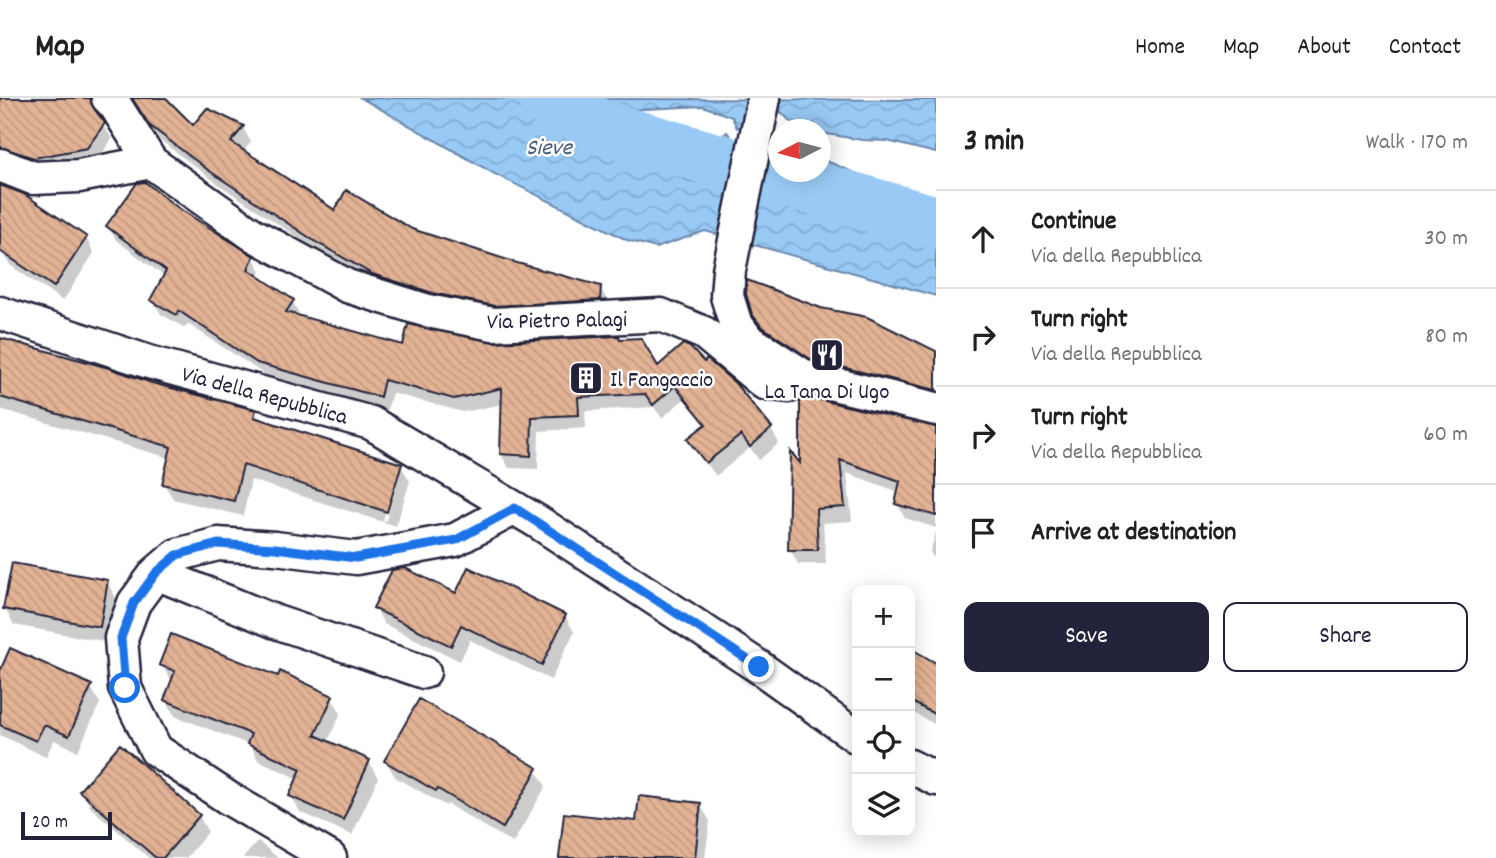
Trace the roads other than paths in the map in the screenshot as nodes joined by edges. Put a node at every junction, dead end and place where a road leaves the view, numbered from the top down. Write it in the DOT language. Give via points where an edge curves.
graph roads {
  1 [pos="108,98"];
  2 [pos="764,98"];
  3 [pos="151,162"];
  4 [pos="0,165"];
  5 [pos="0,313"];
  6 [pos="805,377"];
  7 [pos="936,409"];
  8 [pos="515,508"];
  9 [pos="156,573"];
  10 [pos="424,673"];
  11 [pos="852,733"];
  12 [pos="915,768"];
  13 [pos="936,779"];
  14 [pos="330,858"];
  1 -- 3 [label="street, Via Pietro Palagi"];
  2 -- 6 [label="street" via="727,296 735,322 748,340"];
  3 -- 4 [label="street" via="79,176 33,178"];
  3 -- 6 [label="street, Via Pietro Palagi" via="252,234 347,286 428,311 492,324 661,315 704,333 764,383 790,387"];
  5 -- 8 [label="street, Via della Repubblica" via="149,362 371,423"];
  6 -- 7 [label="street"];
  8 -- 9 [label="street" via="456,540 356,558 218,544 177,555"];
  8 -- 11 [label="street, Via della Repubblica" via="759,667"];
  9 -- 10 [label="street" via="276,622"];
  9 -- 14 [label="street" via="134,603 121,638 125,688 156,751"];
  12 -- 13 [label="street"];
}
